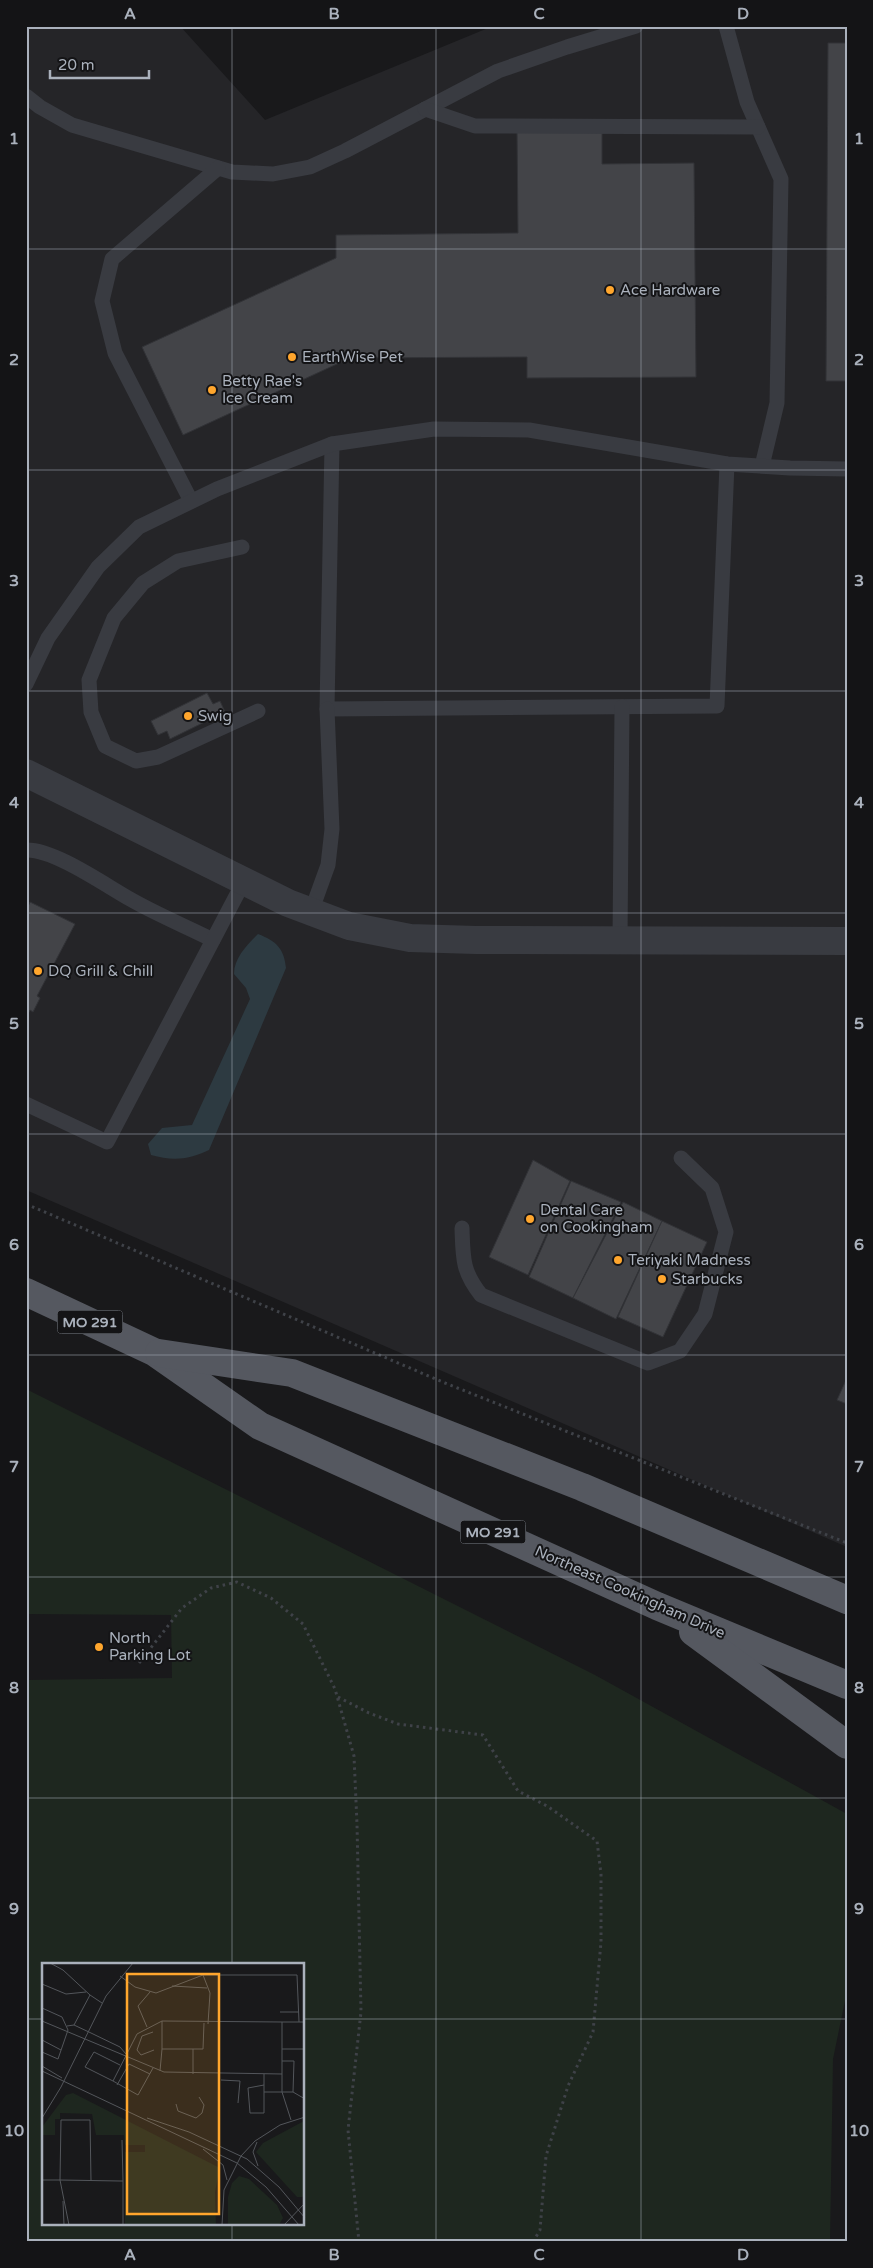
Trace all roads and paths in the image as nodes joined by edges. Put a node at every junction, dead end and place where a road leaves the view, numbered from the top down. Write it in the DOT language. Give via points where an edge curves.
graph roads {
  1 [pos="636,26"];
  2 [pos="726,26"];
  3 [pos="26,96"];
  4 [pos="426,109"];
  5 [pos="758,127"];
  6 [pos="218,168"];
  7 [pos="332,444"];
  8 [pos="727,464"];
  9 [pos="762,466"];
  10 [pos="847,469"];
  11 [pos="191,502"];
  12 [pos="242,547"];
  13 [pos="26,684"];
  14 [pos="622,707"];
  15 [pos="328,708"];
  16 [pos="258,711"];
  17 [pos="26,772"];
  18 [pos="26,850"];
  19 [pos="244,881"];
  20 [pos="311,912"];
  21 [pos="213,940"];
  22 [pos="620,940"];
  23 [pos="847,941"];
  24 [pos="26,1104"];
  25 [pos="681,1158"];
  26 [pos="26,1204"];
  27 [pos="462,1228"];
  28 [pos="26,1292"];
  29 [pos="154,1352"];
  30 [pos="847,1544"];
  31 [pos="847,1600"];
  32 [pos="657,1606"];
  33 [pos="139,1663"];
  34 [pos="847,1685"];
  35 [pos="337,1697"];
  36 [pos="847,1745"];
  37 [pos="359,2242"];
  38 [pos="533,2242"];
  1 -- 4 [label="lane" via="498,71"];
  2 -- 5 [label="lane" via="747,102"];
  3 -- 6 [label="lane" via="72,125"];
  4 -- 5 [label="lane" via="475,126"];
  4 -- 6 [label="lane" via="310,167 273,174"];
  5 -- 9 [label="lane" via="781,179 777,404"];
  6 -- 11 [label="lane" via="112,259 102,301 115,353"];
  7 -- 8 [label="lane" via="434,429 530,430"];
  7 -- 11 [label="lane"];
  7 -- 15 [label="lane"];
  8 -- 9 [label="lane"];
  8 -- 14 [label="lane" via="717,706"];
  9 -- 10 [label="lane"];
  11 -- 13 [label="lane" via="139,527 98,567 48,638"];
  12 -- 16 [label="lane" via="178,562 143,583 114,618 89,680 91,712 105,746 136,761 158,757"];
  14 -- 15 [label="lane"];
  14 -- 22 [label="lane"];
  15 -- 20 [label="lane" via="332,828 328,865"];
  17 -- 19 [label="street"];
  18 -- 21 [label="lane" via="60,860 131,900"];
  19 -- 20 [label="street"];
  19 -- 21 [label="lane"];
  20 -- 22 [label="street" via="349,926 410,938"];
  21 -- 24 [label="lane" via="108,1142"];
  22 -- 23 [label="street"];
  25 -- 27 [label="lane" via="712,1188 726,1232 705,1314 680,1350 648,1363 481,1296 469,1280 463,1259"];
  26 -- 30 [label="path" via="445,1383"];
  28 -- 29 [label="main road, Northeast Cookingham Drive / MO 291"];
  29 -- 31 [label="main road, Northeast Cookingham Drive / MO 291" via="292,1373 582,1487"];
  29 -- 32 [label="main road, Northeast Cookingham Drive / MO 291" via="260,1426"];
  32 -- 34 [label="main road, Northeast Cookingham Drive / MO 291"];
  32 -- 36 [label="main road"];
  33 -- 35 [label="path" via="182,1608 212,1588 237,1582 270,1598 303,1624"];
  35 -- 37 [label="path" via="354,1756 358,1824 361,2012 348,2130"];
  35 -- 38 [label="path" via="398,1724 483,1735 518,1791 548,1806 597,1841 601,1874 601,1942 593,2032 568,2086 546,2156 540,2230"];
}
